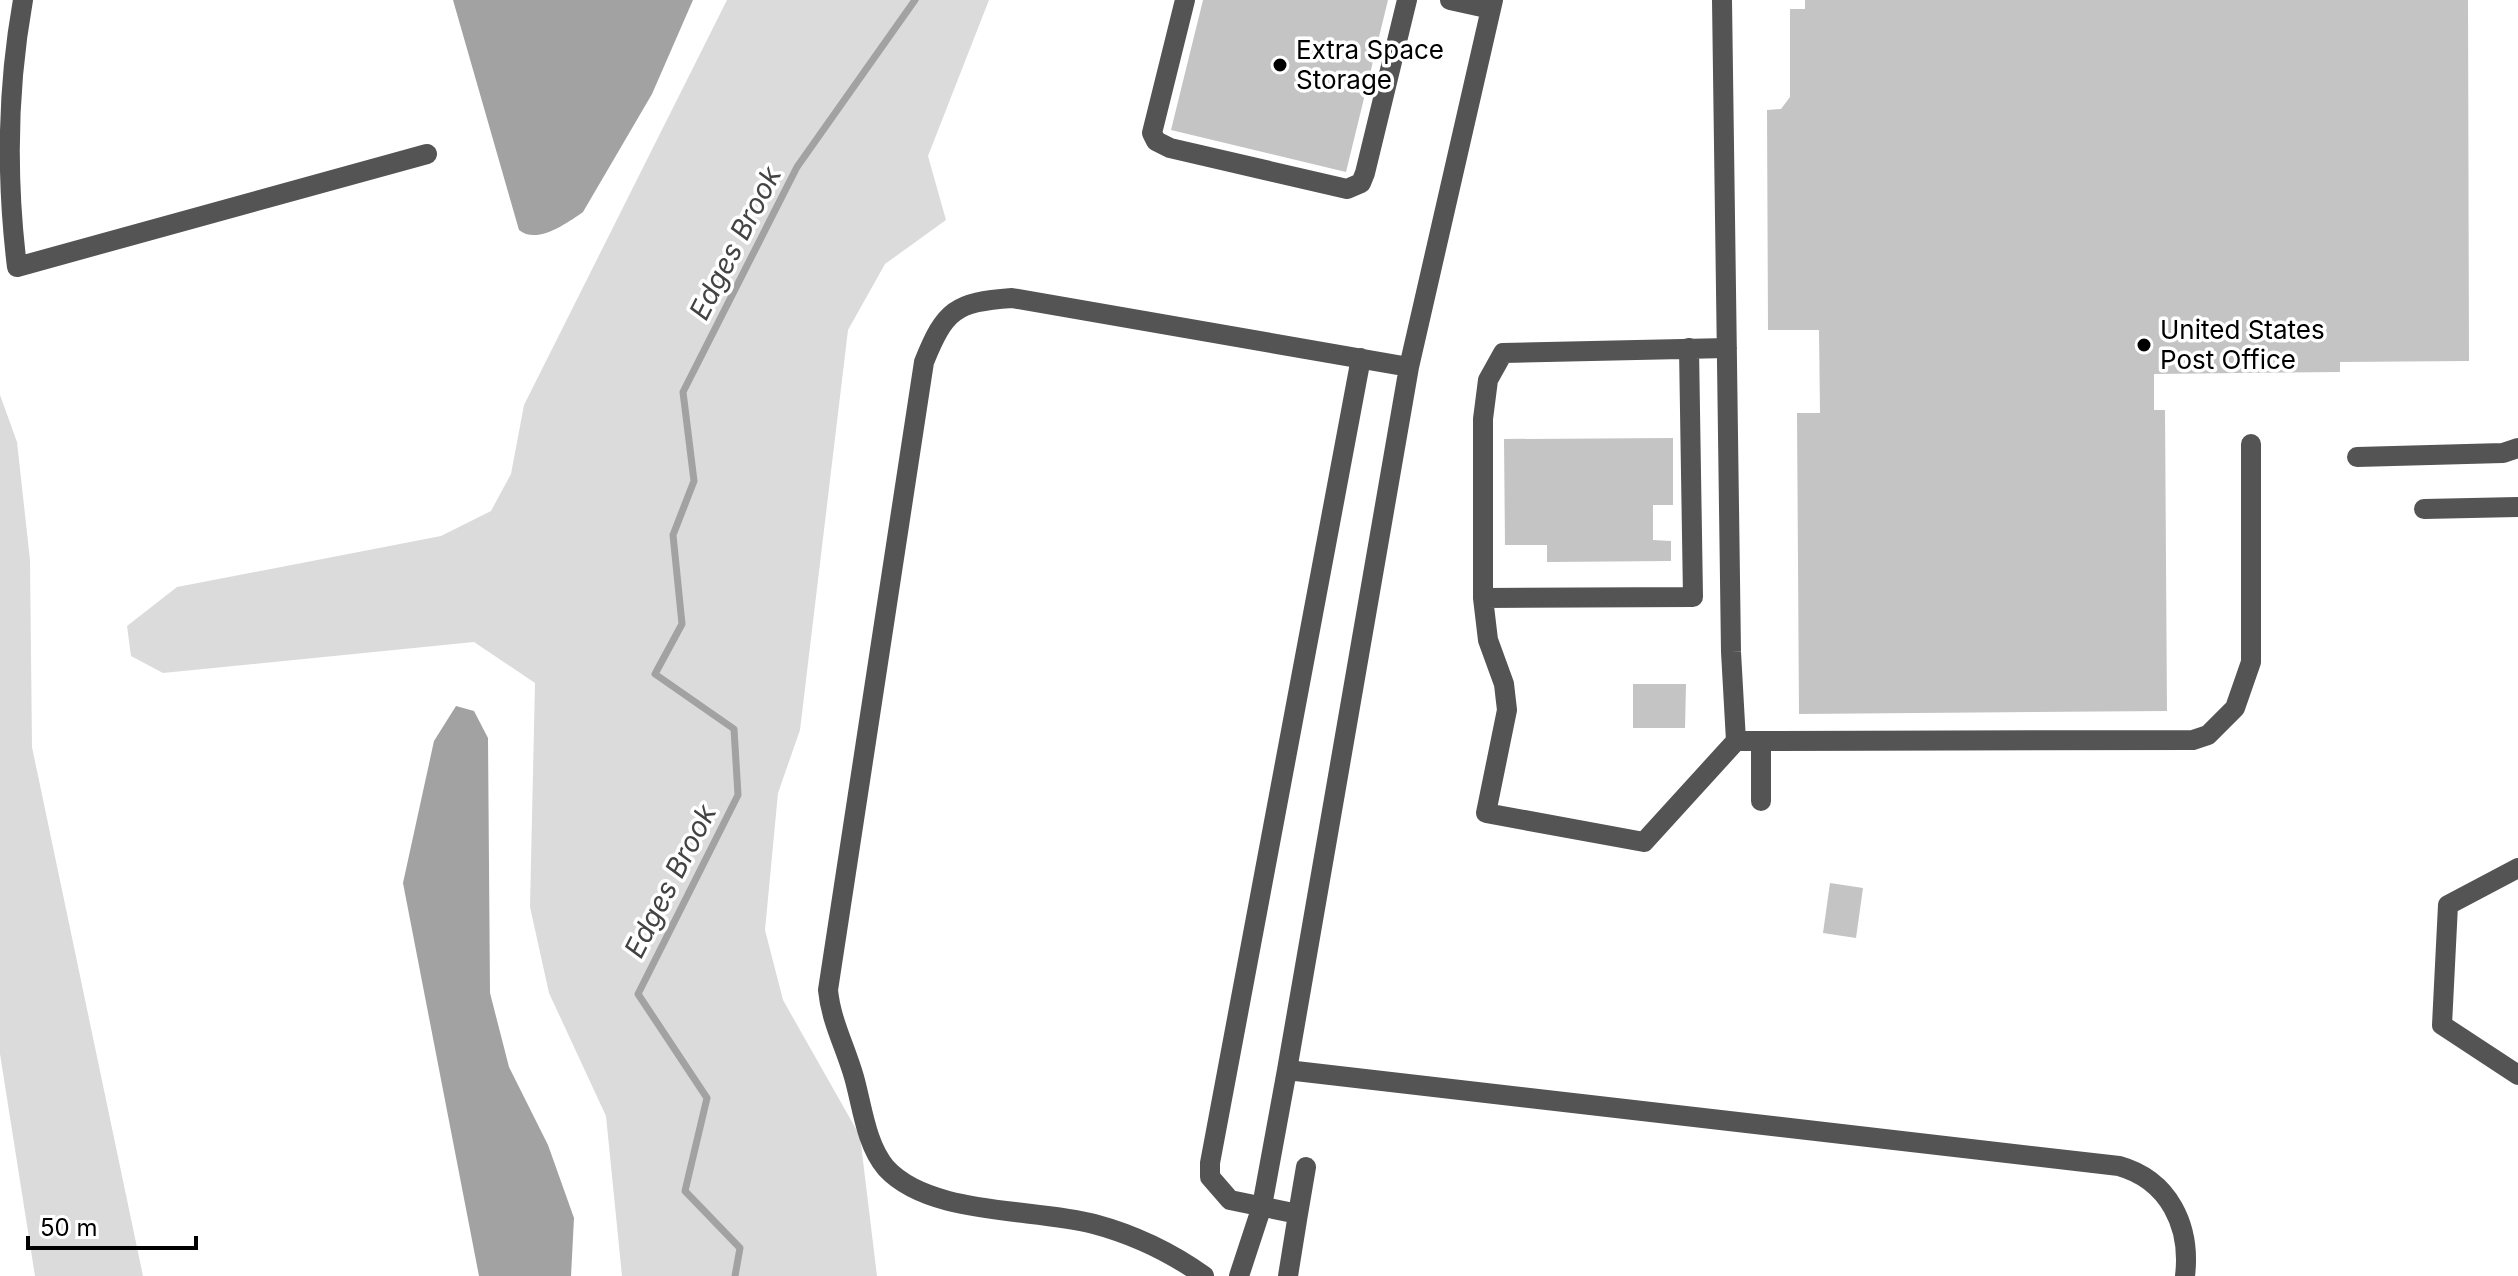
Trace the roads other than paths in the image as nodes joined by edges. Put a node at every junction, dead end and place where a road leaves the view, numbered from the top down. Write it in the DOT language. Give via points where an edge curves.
graph roads {
  1 [pos="23,0"];
  2 [pos="1185,0"];
  3 [pos="1407,0"];
  4 [pos="1450,0"];
  5 [pos="1722,0"];
  6 [pos="1492,5"];
  7 [pos="427,154"];
  8 [pos="1689,348"];
  9 [pos="1727,348"];
  10 [pos="1361,358"];
  11 [pos="1409,367"];
  12 [pos="2251,444"];
  13 [pos="2518,448"];
  14 [pos="2357,457"];
  15 [pos="2518,507"];
  16 [pos="2424,509"];
  17 [pos="1483,598"];
  18 [pos="1736,741"];
  19 [pos="1761,741"];
  20 [pos="1761,801"];
  21 [pos="2518,868"];
  22 [pos="1287,1070"];
  23 [pos="2518,1075"];
  24 [pos="1306,1167"];
  25 [pos="1262,1206"];
  26 [pos="1298,1214"];
  27 [pos="1204,1276"];
  28 [pos="1239,1276"];
  29 [pos="1288,1276"];
  30 [pos="2185,1276"];
  1 -- 7 [label="street" via="12,61 8,139 17,267"];
  2 -- 3 [label="street" via="1152,133 1156,141 1355,188 1361,183"];
  4 -- 6 [label="street"];
  5 -- 9 [label="street"];
  6 -- 11 [label="street"];
  8 -- 9 [label="street"];
  8 -- 17 [label="street" via="1503,353 1488,380 1483,419"];
  8 -- 17 [label="street" via="1693,597"];
  9 -- 18 [label="street"];
  10 -- 11 [label="street"];
  10 -- 25 [label="street" via="1210,1163 1210,1177 1230,1200"];
  10 -- 27 [label="street" via="1012,298 958,308 939,325 924,362 828,990 831,1019 874,1148 903,1183 929,1196 1093,1224 1157,1245"];
  11 -- 22 [label="street"];
  12 -- 19 [label="street" via="2251,662 2235,708 2208,735 2193,740"];
  13 -- 14 [label="street" via="2503,453"];
  15 -- 16 [label="street"];
  17 -- 18 [label="street" via="1507,710 1486,813 1644,842"];
  18 -- 19 [label="street"];
  19 -- 20 [label="street"];
  21 -- 23 [label="street" via="2448,905 2442,1025"];
  22 -- 25 [label="street"];
  22 -- 30 [label="street" via="2119,1166 2140,1172 2177,1212 2187,1255"];
  24 -- 26 [label="street"];
  25 -- 26 [label="street"];
  25 -- 28 [label="street"];
  26 -- 29 [label="street"];
}
